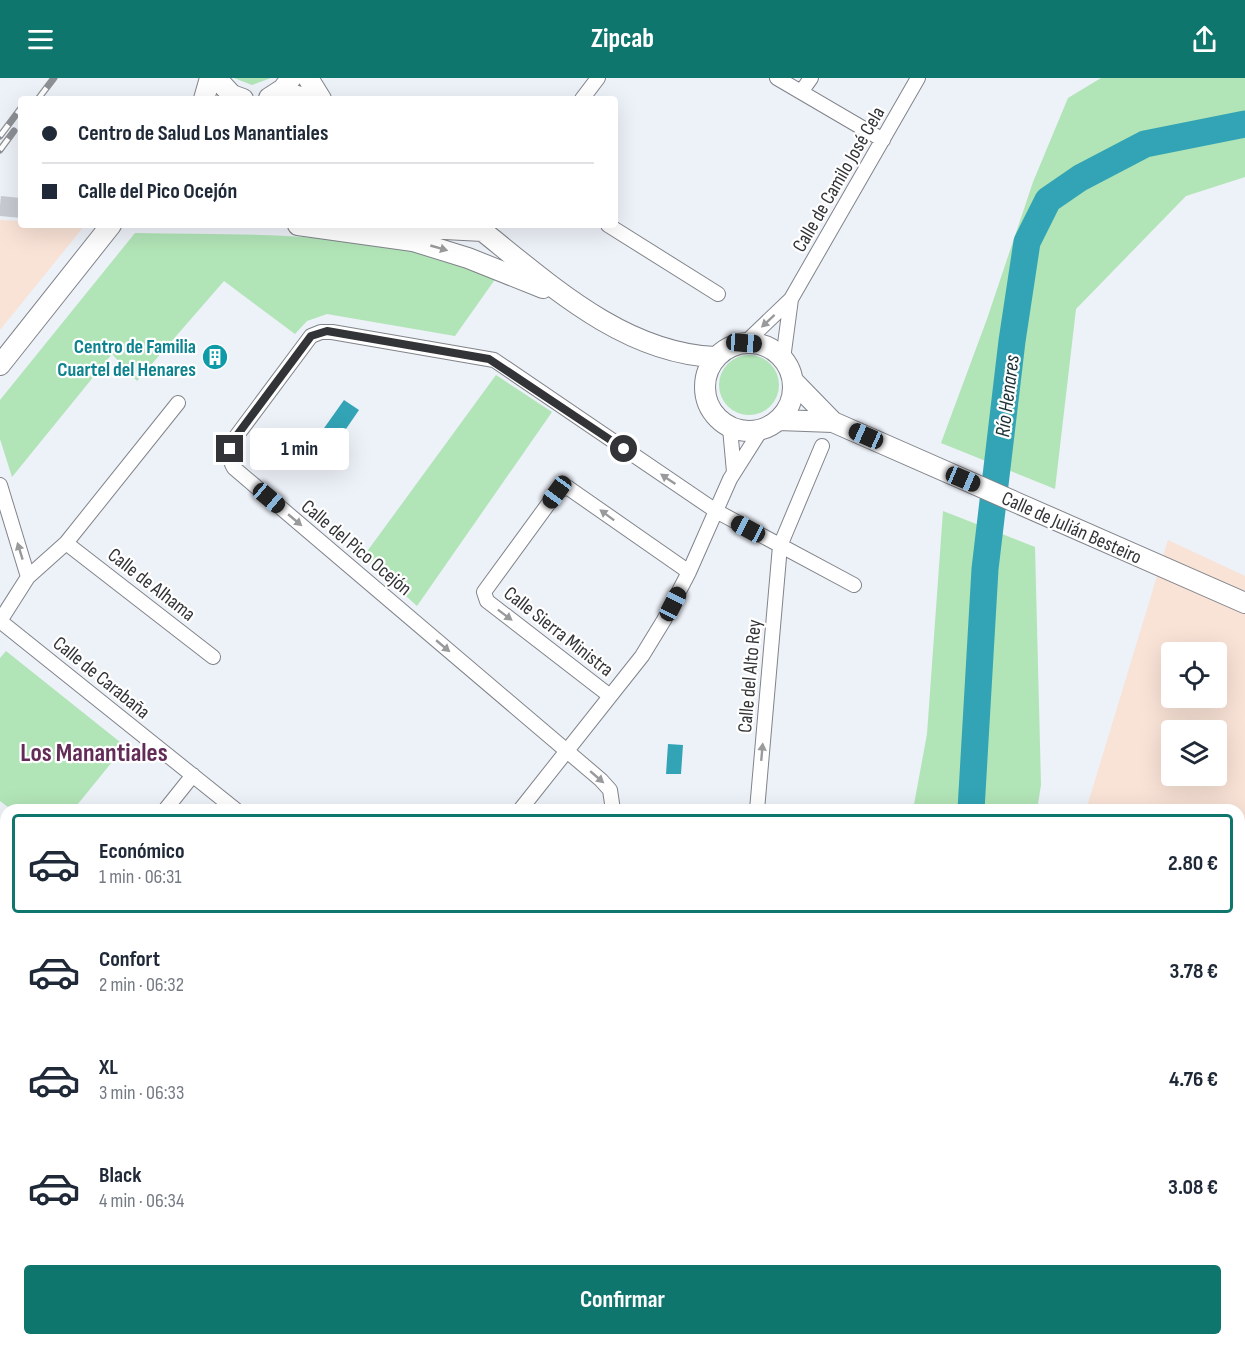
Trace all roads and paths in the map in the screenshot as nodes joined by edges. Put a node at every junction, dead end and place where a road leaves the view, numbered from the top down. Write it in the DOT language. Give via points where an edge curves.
graph roads {
  1 [pos="210,78"];
  2 [pos="216,78"];
  3 [pos="291,78"];
  4 [pos="308,78"];
  5 [pos="598,78"];
  6 [pos="777,78"];
  7 [pos="811,78"];
  8 [pos="918,78"];
  9 [pos="801,92"];
  10 [pos="205,96"];
  11 [pos="235,96"];
  12 [pos="270,96"];
  13 [pos="319,96"];
  14 [pos="584,96"];
  15 [pos="883,140"];
  16 [pos="324,228"];
  17 [pos="483,228"];
  18 [pos="613,228"];
  19 [pos="108,229"];
  20 [pos="718,294"];
  21 [pos="565,297"];
  22 [pos="791,299"];
  23 [pos="744,343"];
  24 [pos="668,352"];
  25 [pos="715,357"];
  26 [pos="4,359"];
  27 [pos="783,359"];
  28 [pos="0,380"];
  29 [pos="793,381"];
  30 [pos="704,390"];
  31 [pos="178,404"];
  32 [pos="779,420"];
  33 [pos="833,423"];
  34 [pos="730,428"];
  35 [pos="760,430"];
  36 [pos="822,446"];
  37 [pos="734,472"];
  38 [pos="0,485"];
  39 [pos="716,511"];
  40 [pos="66,543"];
  41 [pos="780,546"];
  42 [pos="689,572"];
  43 [pos="28,577"];
  44 [pos="854,585"];
  45 [pos="1245,603"];
  46 [pos="0,621"];
  47 [pos="213,657"];
  48 [pos="610,696"];
  49 [pos="567,751"];
  50 [pos="193,775"];
  51 [pos="170,804"];
  52 [pos="229,804"];
  53 [pos="525,804"];
  54 [pos="612,804"];
  55 [pos="758,804"];
  1 -- 10 [label="street"];
  2 -- 11 [label="street"];
  3 -- 12 [label="street"];
  4 -- 13 [label="street"];
  5 -- 14 [label="street"];
  6 -- 9 [label="street"];
  7 -- 9 [label="street"];
  8 -- 15 [label="street, Calle de Camilo José Cela"];
  9 -- 15 [label="street"];
  15 -- 22 [label="street, Calle de Camilo José Cela"];
  16 -- 21 [label="street, one-way" via="428,245 476,260"];
  17 -- 21 [label="street"];
  18 -- 20 [label="street"];
  19 -- 26 [label="street"];
  21 -- 24 [label="street"];
  22 -- 23 [label="street, Calle de Camilo José Cela, one-way"];
  22 -- 27 [label="street, Calle de Camilo José Cela"];
  23 -- 25 [label="street"];
  23 -- 27 [label="street" via="759,344"];
  24 -- 25 [label="street"];
  24 -- 30 [label="street"];
  25 -- 30 [label="street"];
  26 -- 28 [label="street"];
  27 -- 29 [label="street"];
  29 -- 32 [label="street" via="791,402"];
  29 -- 33 [label="street, Calle de Julián Besteiro"];
  30 -- 34 [label="street" via="715,416"];
  31 -- 40 [label="street"];
  32 -- 33 [label="street, Calle de Julián Besteiro"];
  32 -- 35 [label="street"];
  33 -- 45 [label="street, Calle de Julián Besteiro"];
  34 -- 35 [label="street"];
  34 -- 37 [label="street"];
  35 -- 37 [label="street"];
  36 -- 41 [label="street, Calle del Alto Rey"];
  37 -- 39 [label="street"];
  43 -- 38 [label="street, one-way"];
  39 -- 41 [label="street, Calle del Pico Ocejón"];
  39 -- 42 [label="street"];
  39 -- 49 [label="street, Calle del Pico Ocejón, one-way" via="494,360 332,332 311,336 235,438 230,455 237,471"];
  40 -- 43 [label="street"];
  40 -- 47 [label="street, Calle de Alhama"];
  41 -- 44 [label="street, Calle del Pico Ocejón"];
  55 -- 41 [label="street, Calle del Alto Rey, one-way"];
  42 -- 48 [label="street" via="642,656"];
  42 -- 48 [label="street, Calle Sierra Ministra, one-way" via="567,487 557,492 484,592 487,601"];
  43 -- 46 [label="street"];
  46 -- 50 [label="street, Calle de Carabaña"];
  48 -- 49 [label="street"];
  49 -- 53 [label="street"];
  49 -- 54 [label="street, one-way" via="606,785"];
  50 -- 51 [label="street"];
  50 -- 52 [label="street, Calle de Carabaña"];
}
